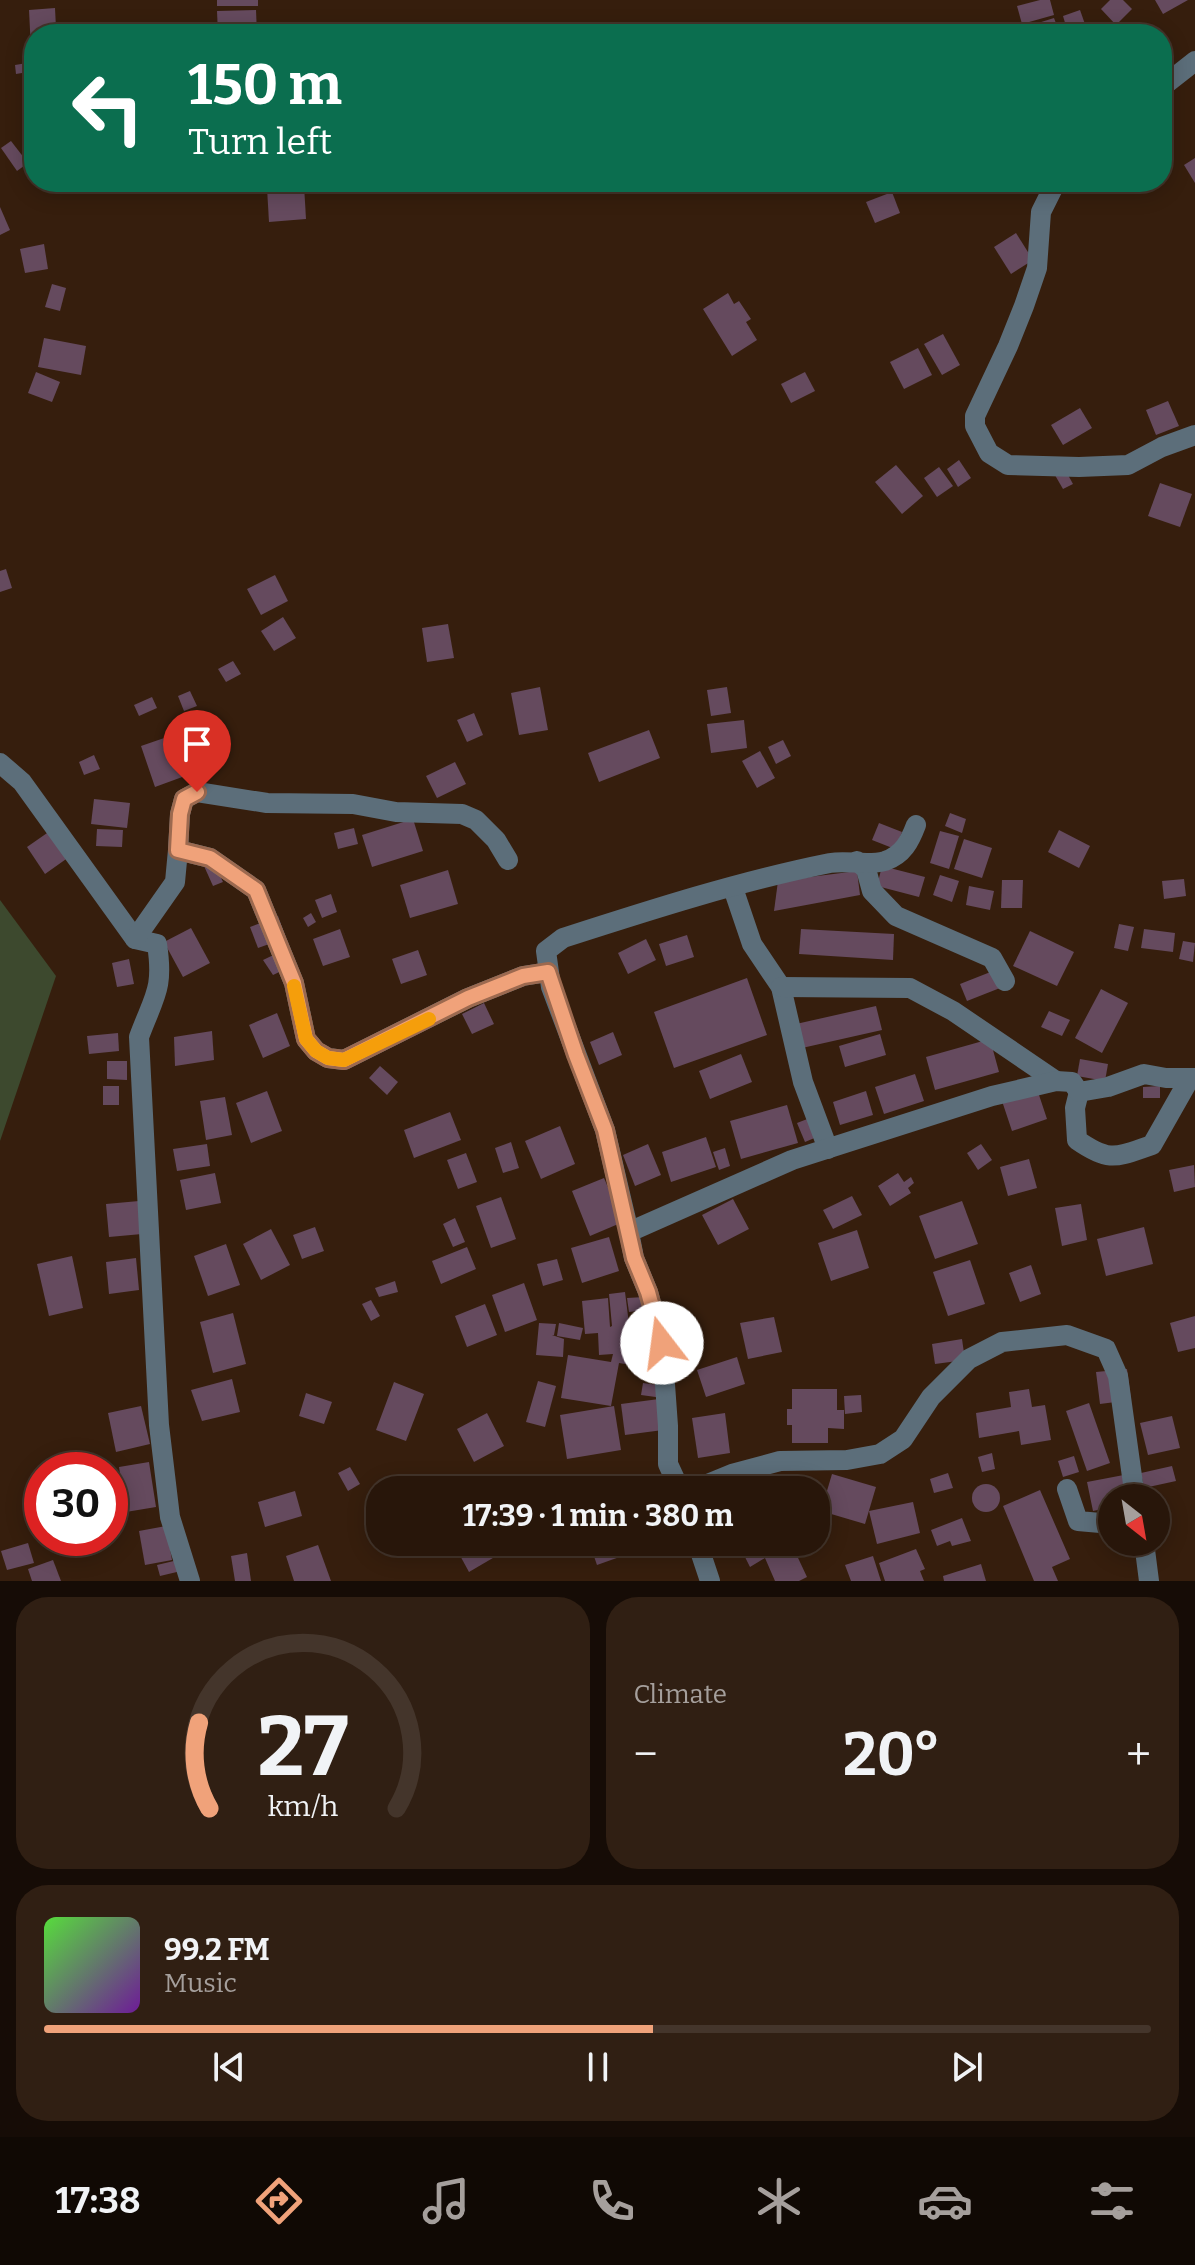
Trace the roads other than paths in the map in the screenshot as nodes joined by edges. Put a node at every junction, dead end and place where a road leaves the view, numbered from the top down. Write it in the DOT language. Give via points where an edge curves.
graph roads {
  1 [pos="1195,61"];
  2 [pos="1172,79"];
  3 [pos="1051,192"];
  4 [pos="1195,435"];
  5 [pos="0,763"];
  6 [pos="916,825"];
  7 [pos="178,850"];
  8 [pos="508,860"];
  9 [pos="857,861"];
  10 [pos="733,888"];
  11 [pos="135,939"];
  12 [pos="548,972"];
  13 [pos="1005,981"];
  14 [pos="781,987"];
  15 [pos="1192,1078"];
  16 [pos="1056,1081"];
  17 [pos="1079,1092"];
  18 [pos="828,1149"];
  19 [pos="629,1232"];
  20 [pos="674,1476"];
  21 [pos="727,1476"];
  22 [pos="1133,1484"];
  23 [pos="1067,1489"];
  24 [pos="1098,1523"];
  25 [pos="702,1556"];
  26 [pos="1146,1556"];
  27 [pos="190,1581"];
  28 [pos="710,1581"];
  29 [pos="1149,1581"];
  1 -- 2 [label="street"];
  3 -- 4 [label="street" via="1041,212 1033,281 975,416 982,442 1008,465 1079,467 1128,465"];
  5 -- 11 [label="street" via="22,782"];
  6 -- 9 [label="street" via="899,854 884,861"];
  7 -- 8 [label="street" via="184,799 197,792 267,803 462,814 496,840"];
  7 -- 11 [label="street" via="175,882"];
  7 -- 12 [label="street" via="210,858 256,890 294,983 306,1039 328,1058 344,1060 478,994"];
  9 -- 10 [label="street"];
  9 -- 13 [label="street" via="866,869 872,891 896,916 992,958"];
  10 -- 12 [label="street" via="563,938 546,951"];
  10 -- 14 [label="street" via="752,944"];
  11 -- 27 [label="street" via="157,944 161,970 158,993 139,1037 159,1425 170,1517"];
  12 -- 19 [label="street" via="605,1130"];
  14 -- 16 [label="street" via="910,988"];
  14 -- 18 [label="street" via="803,1082"];
  15 -- 17 [label="street" via="1144,1074"];
  15 -- 17 [label="street" via="1152,1145 1111,1157 1077,1140"];
  16 -- 17 [label="street" via="1072,1082"];
  16 -- 18 [label="street"];
  18 -- 19 [label="street"];
  19 -- 20 [label="street" via="662,1343 668,1464"];
  21 -- 22 [label="street" via="780,1461 880,1454 903,1439 931,1397 969,1359 1002,1342 1067,1335 1106,1349 1118,1376"];
  23 -- 24 [label="street" via="1078,1521"];
  25 -- 28 [label="street"];
  26 -- 29 [label="street"];
}
